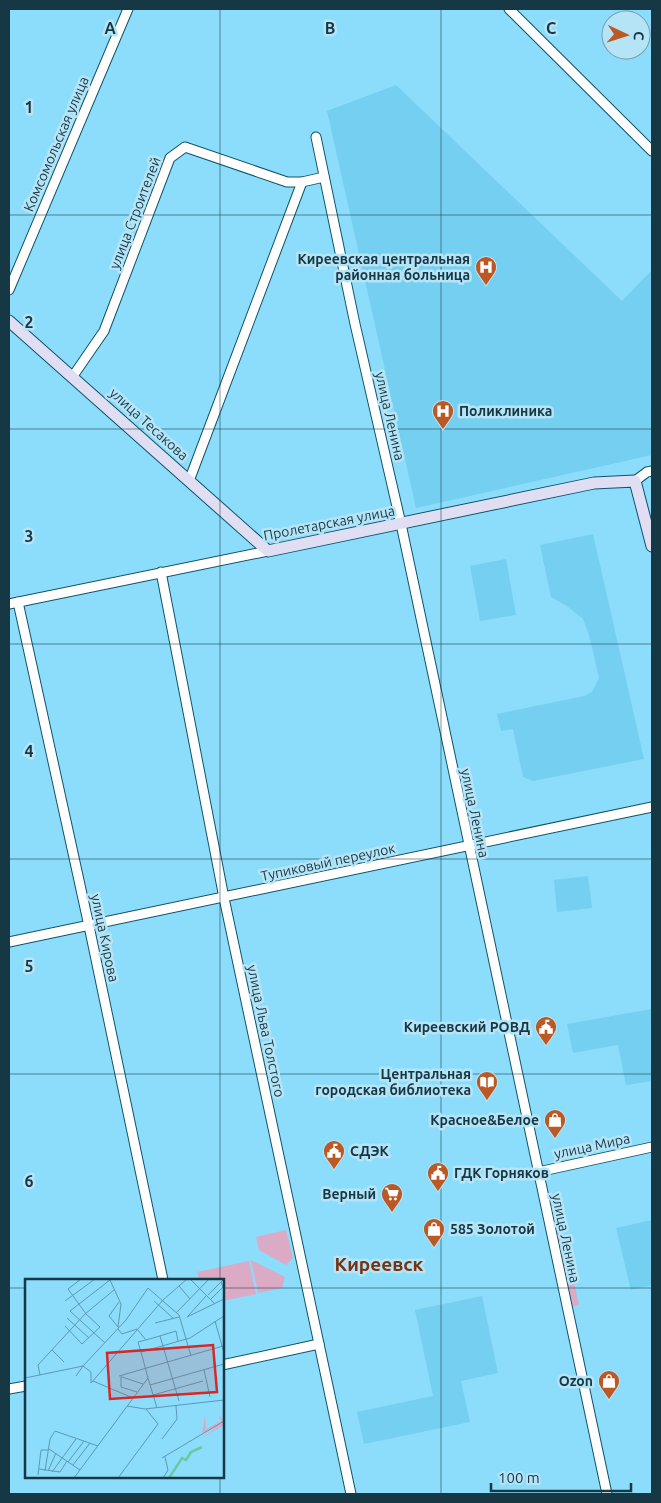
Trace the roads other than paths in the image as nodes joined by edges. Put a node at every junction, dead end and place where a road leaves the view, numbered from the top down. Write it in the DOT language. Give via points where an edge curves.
graph roads {
  1 [pos="128,9"];
  2 [pos="509,9"];
  3 [pos="316,137"];
  4 [pos="652,151"];
  5 [pos="324,177"];
  6 [pos="302,182"];
  7 [pos="9,290"];
  8 [pos="9,321"];
  9 [pos="73,376"];
  10 [pos="652,471"];
  11 [pos="189,481"];
  12 [pos="635,481"];
  13 [pos="401,524"];
  14 [pos="652,546"];
  15 [pos="268,551"];
  16 [pos="162,572"];
  17 [pos="13,603"];
  18 [pos="652,807"];
  19 [pos="468,846"];
  20 [pos="224,898"];
  21 [pos="88,926"];
  22 [pos="9,942"];
  23 [pos="652,1147"];
  24 [pos="538,1172"];
  25 [pos="163,1279"];
  26 [pos="319,1344"];
  27 [pos="224,1365"];
  28 [pos="25,1386"];
  29 [pos="9,1389"];
  30 [pos="351,1494"];
  31 [pos="607,1494"];
  1 -- 7 [label="street, Комсомольская улица"];
  2 -- 4 [label="street"];
  3 -- 5 [label="street, улица Ленина"];
  5 -- 6 [label="street, улица Строителей"];
  5 -- 13 [label="street, улица Ленина"];
  6 -- 9 [label="street, улица Строителей" via="287,182 184,147 170,158 104,331"];
  6 -- 11 [label="street"];
  8 -- 9 [label="main road, улица Тесакова"];
  9 -- 11 [label="main road, улица Тесакова"];
  10 -- 12 [label="street, Пролетарская улица"];
  11 -- 15 [label="main road, улица Тесакова"];
  12 -- 13 [label="main road, Пролетарская улица" via="594,483"];
  12 -- 14 [label="main road"];
  13 -- 15 [label="main road, Пролетарская улица"];
  13 -- 19 [label="street, улица Ленина"];
  15 -- 16 [label="street, Пролетарская улица"];
  16 -- 17 [label="street, Пролетарская улица"];
  16 -- 20 [label="street, улица Льва Толстого"];
  17 -- 21 [label="street, улица Кирова"];
  18 -- 19 [label="street, Тупиковый переулок"];
  19 -- 20 [label="street, Тупиковый переулок"];
  19 -- 24 [label="street, улица Ленина"];
  20 -- 21 [label="street, Тупиковый переулок"];
  20 -- 26 [label="street, улица Льва Толстого"];
  21 -- 22 [label="street, Тупиковый переулок"];
  21 -- 25 [label="street, улица Кирова"];
  23 -- 24 [label="street, улица Мира"];
  24 -- 31 [label="street, улица Ленина"];
  26 -- 27 [label="street"];
  26 -- 30 [label="street, улица Льва Толстого"];
  28 -- 29 [label="street"];
}
